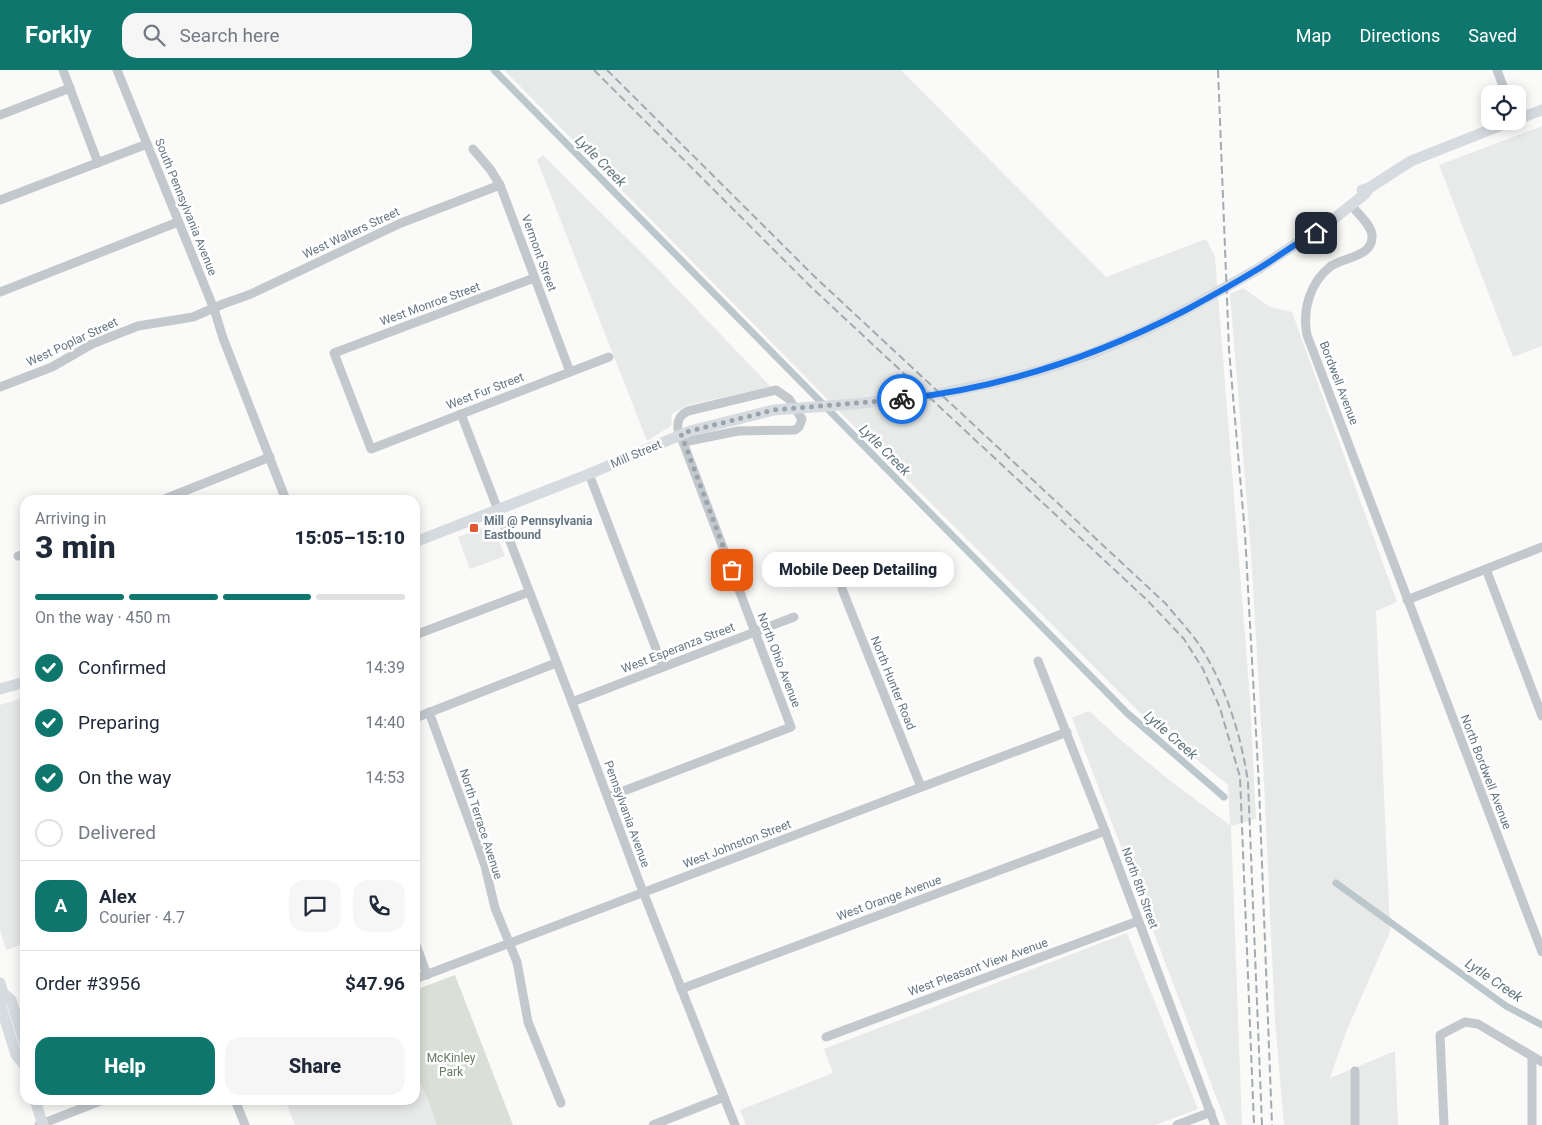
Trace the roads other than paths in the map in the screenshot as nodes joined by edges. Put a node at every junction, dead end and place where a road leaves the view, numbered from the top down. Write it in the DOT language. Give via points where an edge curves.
graph roads {
  1 [pos="63,70"];
  2 [pos="118,70"];
  3 [pos="1497,70"];
  4 [pos="1503,85"];
  5 [pos="70,88"];
  6 [pos="1542,110"];
  7 [pos="0,115"];
  8 [pos="1526,116"];
  9 [pos="1489,130"];
  10 [pos="147,144"];
  11 [pos="473,149"];
  12 [pos="98,163"];
  13 [pos="500,185"];
  14 [pos="1368,188"];
  15 [pos="0,200"];
  16 [pos="1351,205"];
  17 [pos="178,222"];
  18 [pos="1303,239"];
  19 [pos="534,278"];
  20 [pos="0,292"];
  21 [pos="214,309"];
  22 [pos="609,357"];
  23 [pos="570,372"];
  24 [pos="0,388"];
  25 [pos="461,414"];
  26 [pos="682,438"];
  27 [pos="371,449"];
  28 [pos="270,457"];
  29 [pos="590,474"];
  30 [pos="175,495"];
  31 [pos="284,495"];
  32 [pos="498,510"];
  33 [pos="420,540"];
  34 [pos="1542,547"];
  35 [pos="1486,569"];
  36 [pos="842,589"];
  37 [pos="529,592"];
  38 [pos="1407,600"];
  39 [pos="794,617"];
  40 [pos="755,631"];
  41 [pos="420,633"];
  42 [pos="1038,661"];
  43 [pos="556,664"];
  44 [pos="663,667"];
  45 [pos="20,683"];
  46 [pos="0,689"];
  47 [pos="572,702"];
  48 [pos="429,712"];
  49 [pos="420,716"];
  50 [pos="1542,716"];
  51 [pos="1067,732"];
  52 [pos="921,787"];
  53 [pos="608,798"];
  54 [pos="1105,831"];
  55 [pos="643,893"];
  56 [pos="1138,921"];
  57 [pos="509,944"];
  58 [pos="1542,952"];
  59 [pos="420,956"];
  60 [pos="427,975"];
  61 [pos="420,977"];
  62 [pos="1,988"];
  63 [pos="682,989"];
  64 [pos="20,1028"];
  65 [pos="826,1037"];
  66 [pos="1532,1057"];
  67 [pos="20,1060"];
  68 [pos="1542,1062"];
  69 [pos="1355,1071"];
  70 [pos="724,1097"];
  71 [pos="561,1103"];
  72 [pos="36,1105"];
  73 [pos="88,1105"];
  74 [pos="237,1105"];
  75 [pos="1211,1112"];
  76 [pos="41,1125"];
  77 [pos="245,1125"];
  78 [pos="653,1125"];
  79 [pos="735,1125"];
  80 [pos="1177,1125"];
  81 [pos="1215,1125"];
  82 [pos="1355,1125"];
  83 [pos="1444,1125"];
  84 [pos="1532,1125"];
  1 -- 5 [label="street"];
  2 -- 10 [label="street, South Pennsylvania Avenue"];
  3 -- 4 [label="street"];
  5 -- 7 [label="street"];
  5 -- 12 [label="street"];
  6 -- 8 [label="main road"];
  9 -- 14 [label="main road" via="1411,161"];
  10 -- 12 [label="street"];
  10 -- 17 [label="street, South Pennsylvania Avenue"];
  11 -- 13 [label="street, Vermont Street"];
  12 -- 15 [label="street"];
  13 -- 19 [label="street, Vermont Street"];
  13 -- 21 [label="street, West Walters Street" via="401,223"];
  14 -- 16 [label="main road"];
  14 -- 18 [label="main road" via="1360,191"];
  16 -- 18 [label="main road" via="1316,233"];
  16 -- 38 [label="street, Bordwell Avenue" via="1369,227 1372,236 1369,248 1332,266 1318,279 1306,308 1305,323"];
  17 -- 20 [label="street"];
  17 -- 21 [label="street, South Pennsylvania Avenue"];
  18 -- 26 [label="main road, Mill Street" via="1187,310 1093,353 1042,370 934,395 774,410 690,431"];
  19 -- 23 [label="street, Vermont Street"];
  19 -- 27 [label="street, West Monroe Street" via="334,353"];
  21 -- 24 [label="street, West Poplar Street" via="181,320 138,326"];
  21 -- 28 [label="street, South Pennsylvania Avenue"];
  22 -- 23 [label="street, West Fur Street"];
  23 -- 25 [label="street, West Fur Street"];
  25 -- 27 [label="street, West Fur Street"];
  25 -- 32 [label="street, Pennsylvania Avenue"];
  26 -- 26 [label="street" via="677,424 683,414 776,390 788,399 802,419 795,430 738,431"];
  26 -- 29 [label="main road, Mill Street"];
  26 -- 40 [label="street, North Ohio Avenue"];
  28 -- 30 [label="street"];
  28 -- 31 [label="street, South Pennsylvania Avenue"];
  29 -- 32 [label="main road, Mill Street"];
  29 -- 44 [label="street"];
  32 -- 33 [label="main road, Mill Street"];
  32 -- 37 [label="street, Pennsylvania Avenue"];
  34 -- 35 [label="street"];
  35 -- 38 [label="street"];
  35 -- 50 [label="street"];
  36 -- 52 [label="street, North Hunter Road"];
  37 -- 41 [label="street"];
  37 -- 43 [label="street, Pennsylvania Avenue"];
  38 -- 58 [label="street, North Bordwell Avenue"];
  39 -- 40 [label="street, West Esperanza Street"];
  40 -- 44 [label="street, West Esperanza Street"];
  40 -- 53 [label="street, North Ohio Avenue" via="791,727"];
  42 -- 51 [label="street, North 8th Street"];
  43 -- 47 [label="street, Pennsylvania Avenue"];
  43 -- 48 [label="street"];
  44 -- 47 [label="street, West Esperanza Street"];
  45 -- 46 [label="main road"];
  47 -- 53 [label="street, Pennsylvania Avenue"];
  48 -- 49 [label="street"];
  48 -- 57 [label="street, North Terrace Avenue" via="476,840 494,908"];
  51 -- 52 [label="street, West Johnston Street"];
  51 -- 54 [label="street, North 8th Street"];
  52 -- 55 [label="street, West Johnston Street"];
  53 -- 55 [label="street, Pennsylvania Avenue"];
  54 -- 56 [label="street, North 8th Street"];
  54 -- 63 [label="street, West Orange Avenue"];
  55 -- 57 [label="street, West Johnston Street"];
  55 -- 63 [label="street, Pennsylvania Avenue"];
  56 -- 65 [label="street, West Pleasant View Avenue"];
  56 -- 75 [label="street, North 8th Street"];
  57 -- 60 [label="street, West Johnston Street"];
  57 -- 71 [label="street, North Terrace Avenue" via="517,962 528,1022"];
  59 -- 60 [label="street"];
  60 -- 61 [label="street, West Johnston Street"];
  62 -- 64 [label="main road" via="11,1000"];
  62 -- 67 [label="main road" via="0,1003"];
  63 -- 70 [label="street, Pennsylvania Avenue"];
  66 -- 68 [label="street"];
  66 -- 83 [label="street" via="1478,1024 1465,1022 1440,1035"];
  66 -- 84 [label="street"];
  69 -- 82 [label="street"];
  70 -- 78 [label="street"];
  70 -- 79 [label="street, Pennsylvania Avenue"];
  72 -- 76 [label="main road"];
  73 -- 76 [label="street"];
  74 -- 77 [label="street"];
  75 -- 80 [label="street"];
  75 -- 81 [label="street, North 8th Street"];
}
